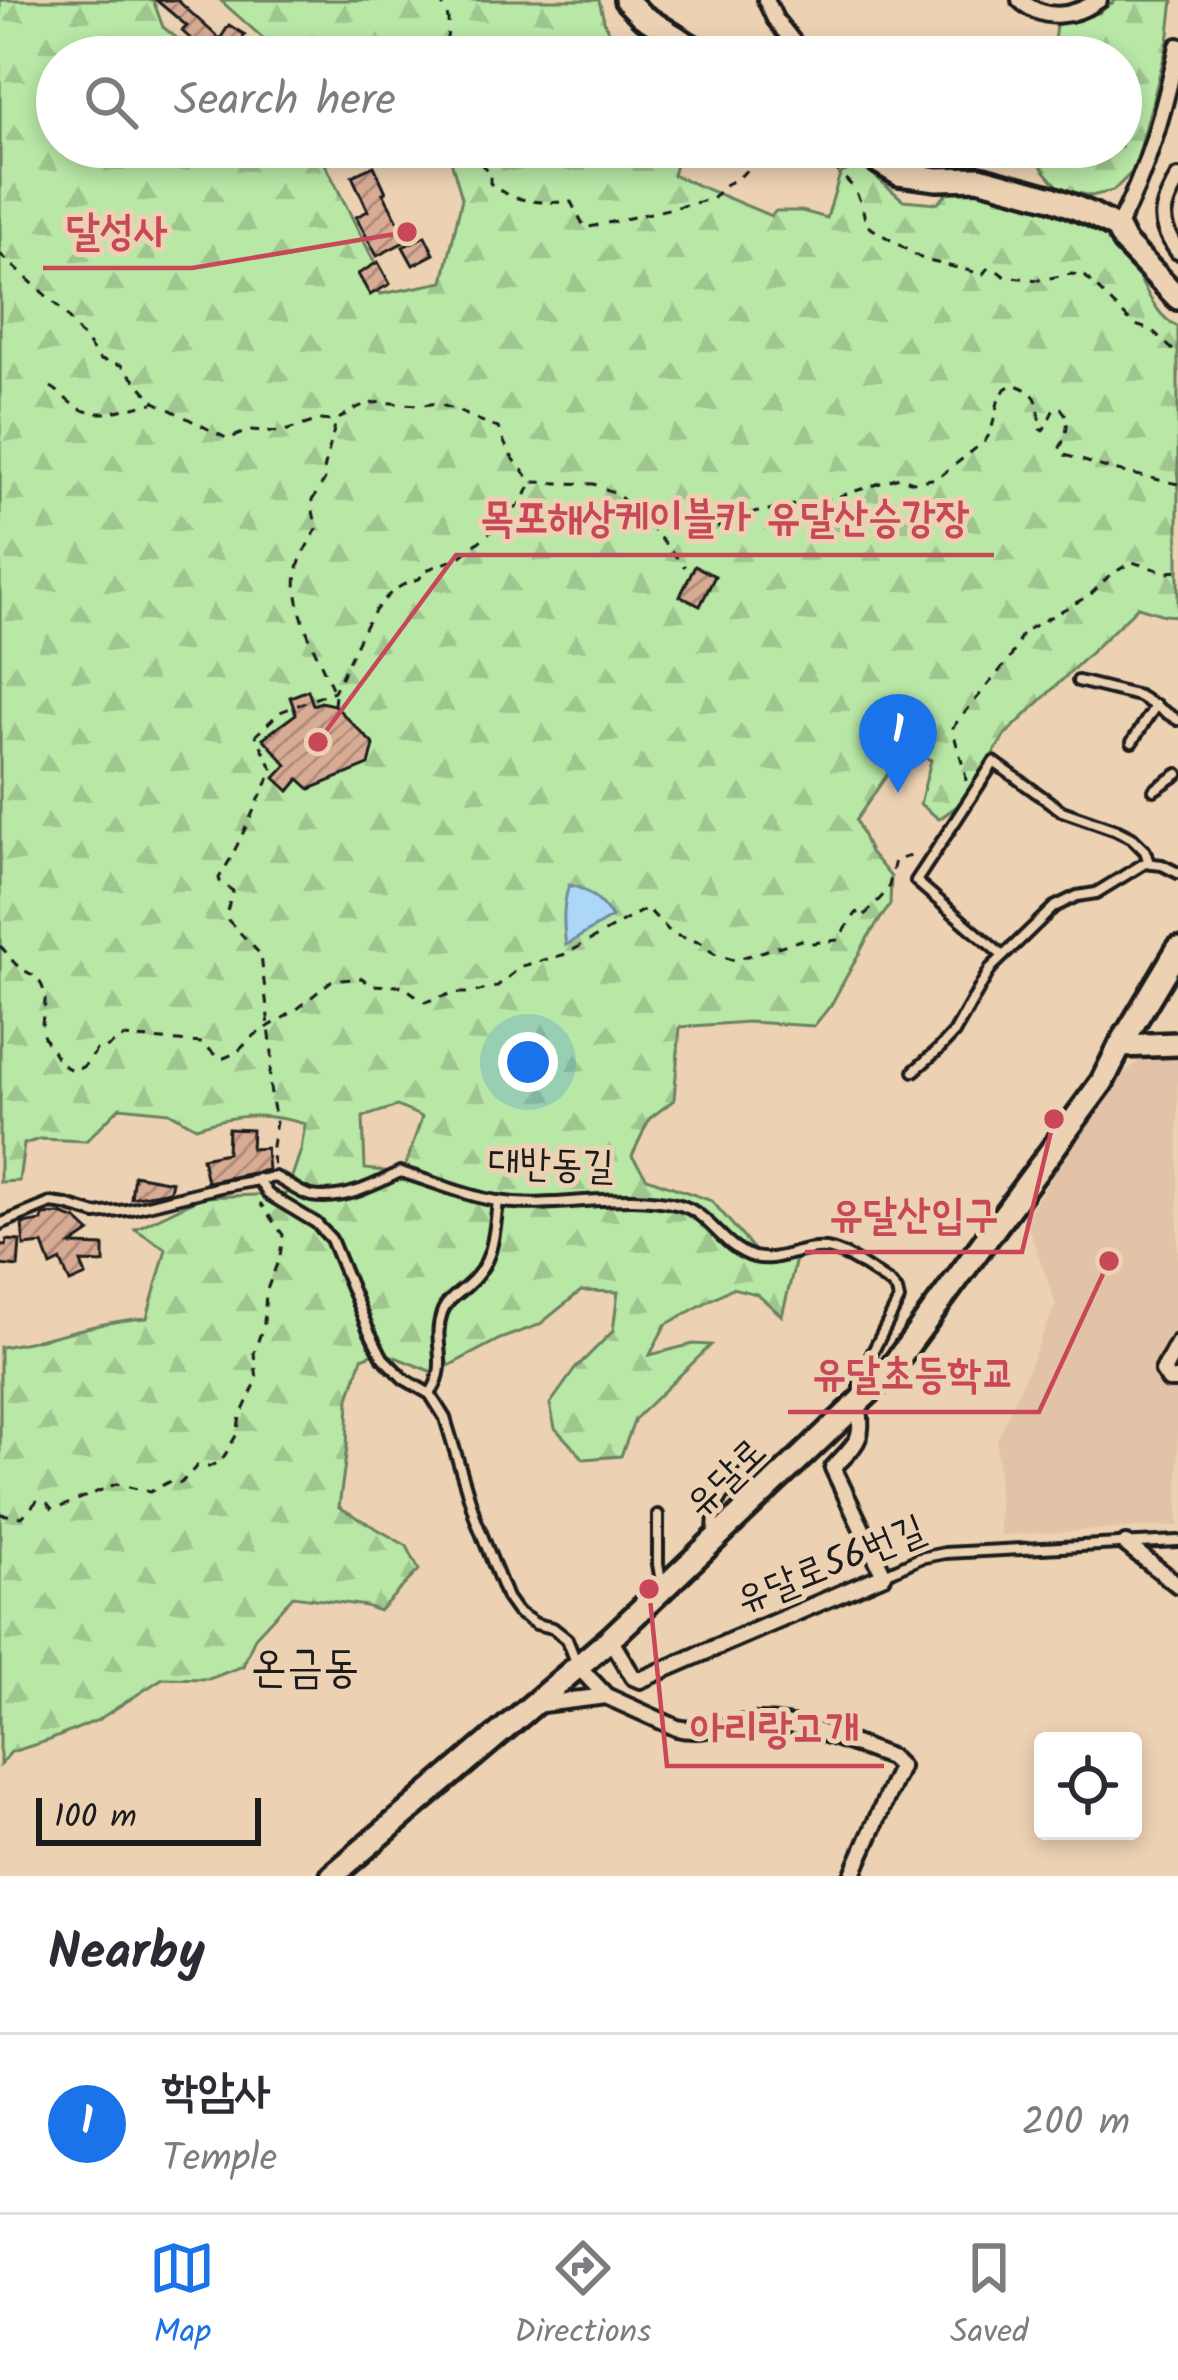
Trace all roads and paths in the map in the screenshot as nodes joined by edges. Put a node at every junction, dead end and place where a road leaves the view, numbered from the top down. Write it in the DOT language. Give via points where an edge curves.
graph roads {
  1 [pos="438,0"];
  2 [pos="626,0"];
  3 [pos="766,0"];
  4 [pos="1100,0"];
  5 [pos="1030,4"];
  6 [pos="447,36"];
  7 [pos="674,36"];
  8 [pos="789,36"];
  9 [pos="1178,46"];
  10 [pos="485,168"];
  11 [pos="748,168"];
  12 [pos="835,168"];
  13 [pos="890,168"];
  14 [pos="913,168"];
  15 [pos="922,176"];
  16 [pos="1178,178"];
  17 [pos="1117,228"];
  18 [pos="1178,250"];
  19 [pos="0,254"];
  20 [pos="1178,298"];
  21 [pos="1178,355"];
  22 [pos="51,387"];
  23 [pos="155,402"];
  24 [pos="336,421"];
  25 [pos="532,482"];
  26 [pos="1178,484"];
  27 [pos="647,523"];
  28 [pos="685,567"];
  29 [pos="1178,569"];
  30 [pos="1078,681"];
  31 [pos="334,691"];
  32 [pos="334,705"];
  33 [pos="1156,705"];
  34 [pos="1178,720"];
  35 [pos="1132,742"];
  36 [pos="1178,774"];
  37 [pos="1154,790"];
  38 [pos="967,801"];
  39 [pos="1149,863"];
  40 [pos="924,867"];
  41 [pos="1178,873"];
  42 [pos="0,946"];
  43 [pos="1178,949"];
  44 [pos="1003,956"];
  45 [pos="268,1028"];
  46 [pos="1178,1044"];
  47 [pos="1120,1046"];
  48 [pos="914,1071"];
  49 [pos="276,1177"];
  50 [pos="258,1179"];
  51 [pos="260,1202"];
  52 [pos="498,1202"];
  53 [pos="0,1225"];
  54 [pos="1178,1343"];
  55 [pos="1178,1380"];
  56 [pos="430,1394"];
  57 [pos="858,1403"];
  58 [pos="750,1466"];
  59 [pos="0,1514"];
  60 [pos="658,1515"];
  61 [pos="716,1539"];
  62 [pos="1178,1541"];
  63 [pos="1126,1544"];
  64 [pos="884,1575"];
  65 [pos="1178,1585"];
  66 [pos="663,1589"];
  67 [pos="610,1639"];
  68 [pos="577,1665"];
  69 [pos="606,1696"];
  70 [pos="534,1705"];
  71 [pos="332,1876"];
  72 [pos="852,1876"];
  1 -- 6 [label="path"];
  2 -- 7 [label="street"];
  3 -- 8 [label="street"];
  4 -- 5 [label="street" via="1064,15"];
  9 -- 17 [label="street" via="1158,132"];
  10 -- 11 [label="path" via="511,199 571,202 585,228 712,199"];
  12 -- 21 [label="path" via="854,188 866,225 924,260 1040,280 1084,275 1133,325 1153,331"];
  13 -- 15 [label="street"];
  14 -- 15 [label="street"];
  15 -- 17 [label="street" via="979,178 1052,198"];
  16 -- 18 [label="street" via="1162,219"];
  17 -- 20 [label="street"];
  19 -- 23 [label="path" via="63,311 100,360 121,365"];
  22 -- 23 [label="path" via="94,412"];
  23 -- 24 [label="path" via="228,439"];
  24 -- 25 [label="path" via="372,402 439,404 498,428"];
  24 -- 31 [label="path" via="326,478 311,502 317,529 296,577 305,625"];
  25 -- 27 [label="path" via="594,484"];
  25 -- 31 [label="path" via="494,530 377,608"];
  26 -- 27 [label="path" via="1065,454 1059,450 1068,418 1055,407 1040,429 1038,400 1012,384 985,441 938,478 899,477 716,528"];
  27 -- 28 [label="path"];
  29 -- 38 [label="path" via="1132,562 1023,632 953,727"];
  30 -- 33 [label="lane"];
  31 -- 32 [label="path"];
  31 -- 45 [label="path" via="280,712 256,735 273,770 219,878 233,891 228,920 261,955"];
  33 -- 34 [label="lane"];
  33 -- 35 [label="lane"];
  36 -- 37 [label="lane"];
  38 -- 39 [label="lane" via="994,762 1062,811 1132,838"];
  38 -- 40 [label="lane"];
  39 -- 41 [label="lane"];
  39 -- 44 [label="lane" via="1054,907"];
  40 -- 44 [label="lane" via="916,881"];
  40 -- 45 [label="path" via="916,854 895,860 888,890 837,940 801,940 734,960 672,934 646,908 566,954 522,966 496,987 425,1002 403,986 331,981"];
  42 -- 45 [label="path" via="35,974 46,1006 41,1032 67,1069 83,1067 96,1050 124,1037 203,1042 224,1058"];
  43 -- 47 [label="street, 유달로"];
  44 -- 48 [label="lane" via="954,1033"];
  45 -- 49 [label="path"];
  46 -- 47 [label="street"];
  47 -- 57 [label="street, 유달로" via="986,1243"];
  49 -- 50 [label="lane, 대반동길"];
  49 -- 52 [label="lane, 대반동길" via="308,1196 339,1195 400,1172"];
  50 -- 53 [label="lane, 대반동길" via="96,1214 51,1203"];
  50 -- 56 [label="lane" via="331,1239 383,1358"];
  51 -- 59 [label="path" via="283,1235 280,1256 254,1353 257,1380 222,1460 151,1492 116,1484 53,1510 37,1501 22,1516"];
  52 -- 56 [label="lane" via="485,1268 442,1310 440,1376"];
  52 -- 57 [label="lane, 대반동길" via="648,1199 685,1206 754,1256 828,1249 854,1261 891,1284 898,1300 859,1379"];
  54 -- 55 [label="street" via="1162,1371"];
  56 -- 68 [label="lane" via="506,1598 566,1639"];
  57 -- 61 [label="street, 유달로"];
  57 -- 64 [label="street" via="859,1439 833,1468"];
  58 -- 61 [label="lane" via="715,1507"];
  60 -- 66 [label="lane"];
  61 -- 66 [label="street, 유달로"];
  62 -- 63 [label="lane, 유달로56번길"];
  63 -- 64 [label="lane, 유달로56번길" via="945,1553"];
  63 -- 65 [label="street"];
  64 -- 67 [label="street, 유달로56번길" via="640,1680"];
  66 -- 67 [label="street, 유달로"];
  67 -- 68 [label="street, 유달로"];
  68 -- 69 [label="street"];
  68 -- 70 [label="street, 유달로"];
  69 -- 70 [label="street"];
  69 -- 72 [label="street" via="686,1730 790,1724 890,1757 900,1767"];
  70 -- 71 [label="street, 유달로"];
}
